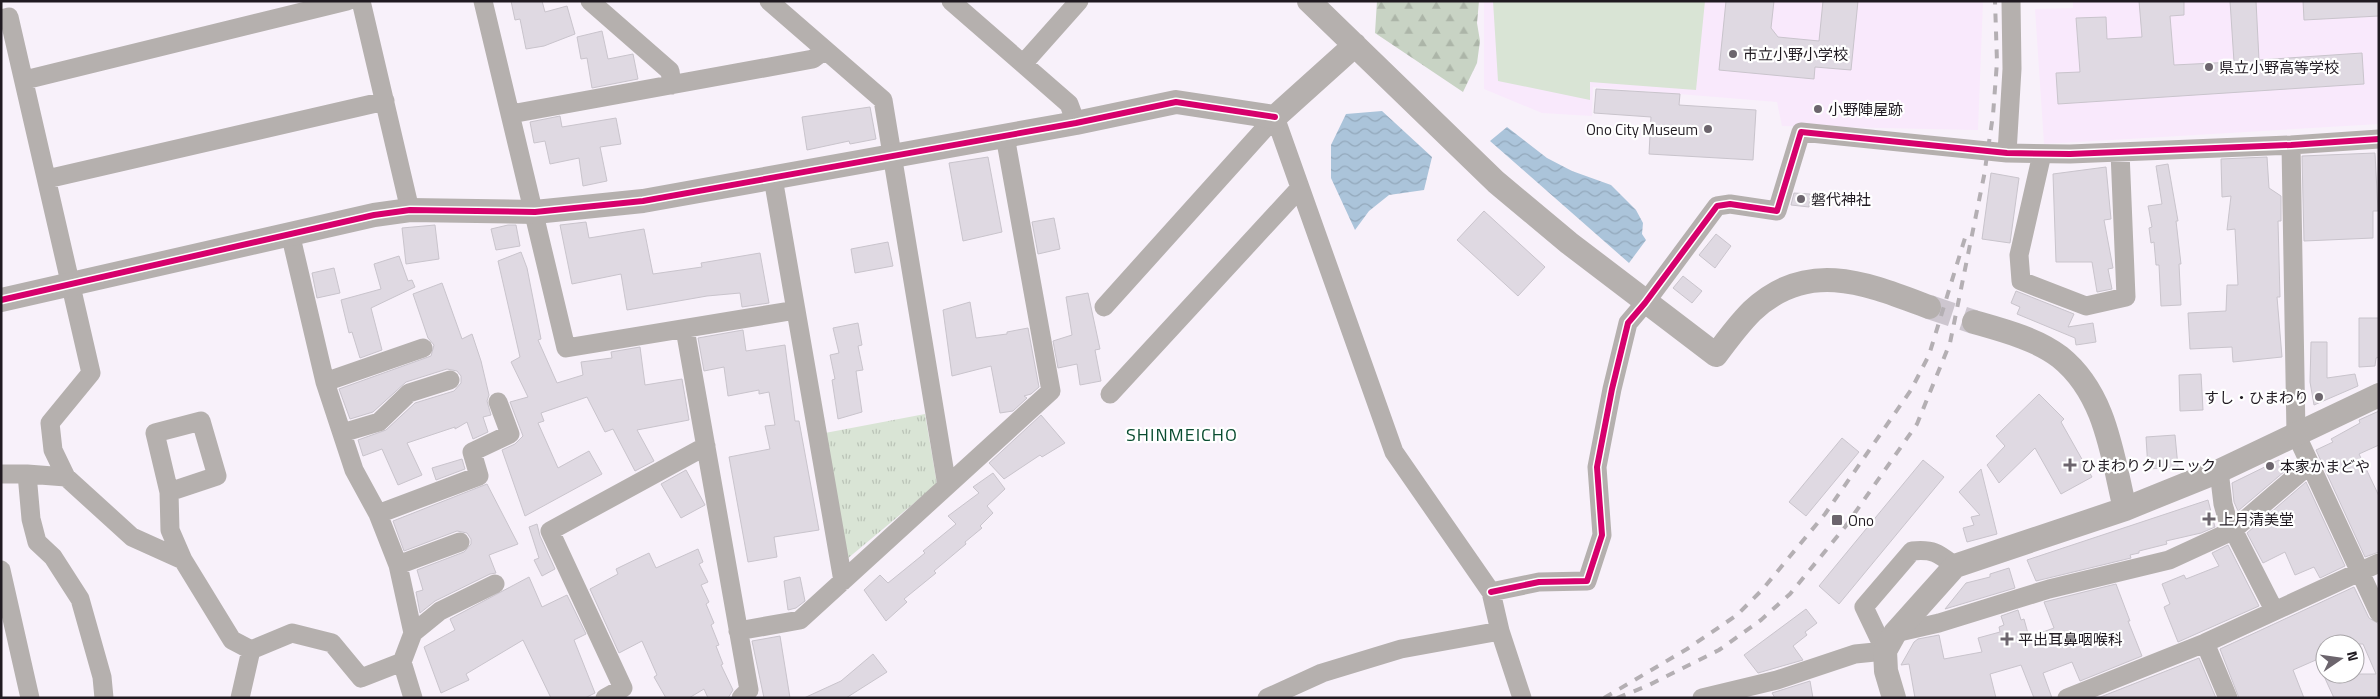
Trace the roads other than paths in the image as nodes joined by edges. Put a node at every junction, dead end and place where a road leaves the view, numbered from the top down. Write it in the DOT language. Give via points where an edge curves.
graph roads {
  1 [pos="347,1"];
  2 [pos="361,1"];
  3 [pos="483,1"];
  4 [pos="590,1"];
  5 [pos="769,1"];
  6 [pos="951,1"];
  7 [pos="1309,1"];
  8 [pos="2011,1"];
  9 [pos="1074,3"];
  10 [pos="1,19"];
  11 [pos="1355,45"];
  12 [pos="825,50"];
  13 [pos="1023,64"];
  14 [pos="25,80"];
  15 [pos="672,85"];
  16 [pos="385,101"];
  17 [pos="511,114"];
  18 [pos="1275,117"];
  19 [pos="1076,123"];
  20 [pos="1005,136"];
  21 [pos="2379,139"];
  22 [pos="2291,145"];
  23 [pos="2120,152"];
  24 [pos="2007,154"];
  25 [pos="2042,154"];
  26 [pos="892,156"];
  27 [pos="773,178"];
  28 [pos="47,179"];
  29 [pos="1300,188"];
  30 [pos="410,210"];
  31 [pos="535,212"];
  32 [pos="290,233"];
  33 [pos="72,284"];
  34 [pos="1,300"];
  35 [pos="1645,303"];
  36 [pos="1104,307"];
  37 [pos="1929,307"];
  38 [pos="796,310"];
  39 [pos="1974,322"];
  40 [pos="685,329"];
  41 [pos="423,348"];
  42 [pos="450,380"];
  43 [pos="325,382"];
  44 [pos="1110,394"];
  45 [pos="2379,395"];
  46 [pos="498,402"];
  47 [pos="342,433"];
  48 [pos="2296,434"];
  49 [pos="706,446"];
  50 [pos="2310,464"];
  51 [pos="2219,471"];
  52 [pos="1,474"];
  53 [pos="27,474"];
  54 [pos="66,477"];
  55 [pos="947,486"];
  56 [pos="169,492"];
  57 [pos="2125,509"];
  58 [pos="378,514"];
  59 [pos="2232,531"];
  60 [pos="460,542"];
  61 [pos="183,560"];
  62 [pos="2379,564"];
  63 [pos="398,565"];
  64 [pos="1955,566"];
  65 [pos="1,570"];
  66 [pos="2360,572"];
  67 [pos="843,581"];
  68 [pos="495,584"];
  69 [pos="1491,592"];
  70 [pos="2274,610"];
  71 [pos="2379,613"];
  72 [pos="738,630"];
  73 [pos="1500,631"];
  74 [pos="413,633"];
  75 [pos="1890,642"];
  76 [pos="2205,643"];
  77 [pos="251,650"];
  78 [pos="402,662"];
  79 [pos="1741,693"];
  80 [pos="30,698"];
  81 [pos="104,698"];
  82 [pos="240,698"];
  83 [pos="413,698"];
  84 [pos="604,698"];
  85 [pos="741,698"];
  86 [pos="1267,698"];
  87 [pos="1522,698"];
  88 [pos="1702,698"];
  89 [pos="1894,698"];
  90 [pos="2067,698"];
  91 [pos="2228,698"];
  1 -- 14 [label="street"];
  2 -- 16 [label="street"];
  3 -- 17 [label="street"];
  4 -- 15 [label="street" via="670,71"];
  5 -- 12 [label="street"];
  6 -- 13 [label="street"];
  7 -- 11 [label="street"];
  8 -- 24 [label="street" via="2012,69"];
  9 -- 13 [label="street"];
  10 -- 14 [label="street" via="9,17"];
  11 -- 18 [label="street"];
  11 -- 35 [label="street" via="1496,182"];
  12 -- 15 [label="street" via="813,59"];
  12 -- 26 [label="street" via="883,100"];
  13 -- 19 [label="street" via="1069,104"];
  14 -- 28 [label="street"];
  15 -- 17 [label="street"];
  16 -- 28 [label="street"];
  16 -- 30 [label="street"];
  17 -- 31 [label="street"];
  18 -- 19 [label="street" via="1176,102"];
  18 -- 29 [label="street"];
  18 -- 36 [label="street"];
  19 -- 20 [label="street"];
  20 -- 26 [label="street"];
  20 -- 55 [label="street" via="1051,391"];
  21 -- 22 [label="street"];
  22 -- 23 [label="street"];
  22 -- 48 [label="street"];
  23 -- 25 [label="street"];
  23 -- 25 [label="street" via="2126,297 2086,306 2021,281 2019,255"];
  24 -- 25 [label="street"];
  24 -- 35 [label="street" via="1801,132 1776,211 1730,204 1717,206"];
  26 -- 27 [label="street"];
  26 -- 55 [label="street"];
  27 -- 31 [label="street" via="643,201"];
  27 -- 38 [label="street"];
  28 -- 33 [label="street"];
  29 -- 44 [label="street"];
  29 -- 69 [label="street" via="1394,452"];
  30 -- 31 [label="street"];
  30 -- 32 [label="street"];
  31 -- 40 [label="street" via="566,348"];
  32 -- 33 [label="street"];
  32 -- 43 [label="street"];
  33 -- 34 [label="street"];
  33 -- 54 [label="street" via="91,374 50,423 53,450"];
  35 -- 37 [label="street" via="1716,355 1765,300 1808,282 1844,280 1870,285"];
  35 -- 69 [label="street" via="1628,323 1612,389 1597,467 1602,535 1586,581 1539,582"];
  38 -- 40 [label="street"];
  38 -- 67 [label="street"];
  39 -- 57 [label="street" via="2034,343 2059,356 2078,375 2106,425"];
  40 -- 49 [label="street"];
  41 -- 43 [label="street"];
  42 -- 47 [label="street" via="409,393 379,422"];
  43 -- 47 [label="street"];
  45 -- 48 [label="street"];
  46 -- 58 [label="street" via="510,434 472,452 479,476"];
  47 -- 58 [label="street" via="354,470"];
  48 -- 50 [label="street"];
  48 -- 51 [label="street"];
  49 -- 72 [label="street"];
  49 -- 84 [label="street" via="550,531 623,688"];
  50 -- 59 [label="street"];
  50 -- 66 [label="street"];
  51 -- 57 [label="street"];
  51 -- 59 [label="street" via="2223,504"];
  52 -- 53 [label="street"];
  53 -- 54 [label="street"];
  53 -- 81 [label="street" via="31,519 37,542 52,557 80,599 102,677"];
  54 -- 61 [label="street" via="132,537"];
  55 -- 67 [label="street"];
  56 -- 61 [label="street" via="170,530"];
  57 -- 64 [label="street"];
  58 -- 63 [label="street"];
  59 -- 70 [label="street"];
  59 -- 75 [label="street" via="2169,560 2049,589"];
  60 -- 63 [label="street"];
  61 -- 77 [label="street" via="232,640"];
  62 -- 66 [label="street"];
  63 -- 74 [label="street"];
  64 -- 75 [label="street"];
  64 -- 75 [label="street" via="1938,553 1912,551 1864,607"];
  65 -- 80 [label="street"];
  66 -- 70 [label="street"];
  66 -- 71 [label="street"];
  67 -- 72 [label="street" via="800,620"];
  68 -- 74 [label="street" via="440,611"];
  69 -- 73 [label="street"];
  70 -- 76 [label="street"];
  72 -- 85 [label="street" via="749,690"];
  73 -- 86 [label="street" via="1401,649 1322,673"];
  73 -- 87 [label="street"];
  74 -- 78 [label="street"];
  75 -- 79 [label="street"];
  75 -- 89 [label="street" via="1886,672"];
  76 -- 90 [label="street"];
  76 -- 91 [label="street"];
  77 -- 78 [label="street" via="292,633 332,643 361,678"];
  77 -- 82 [label="street"];
  78 -- 83 [label="street"];
  79 -- 88 [label="street"];
}
